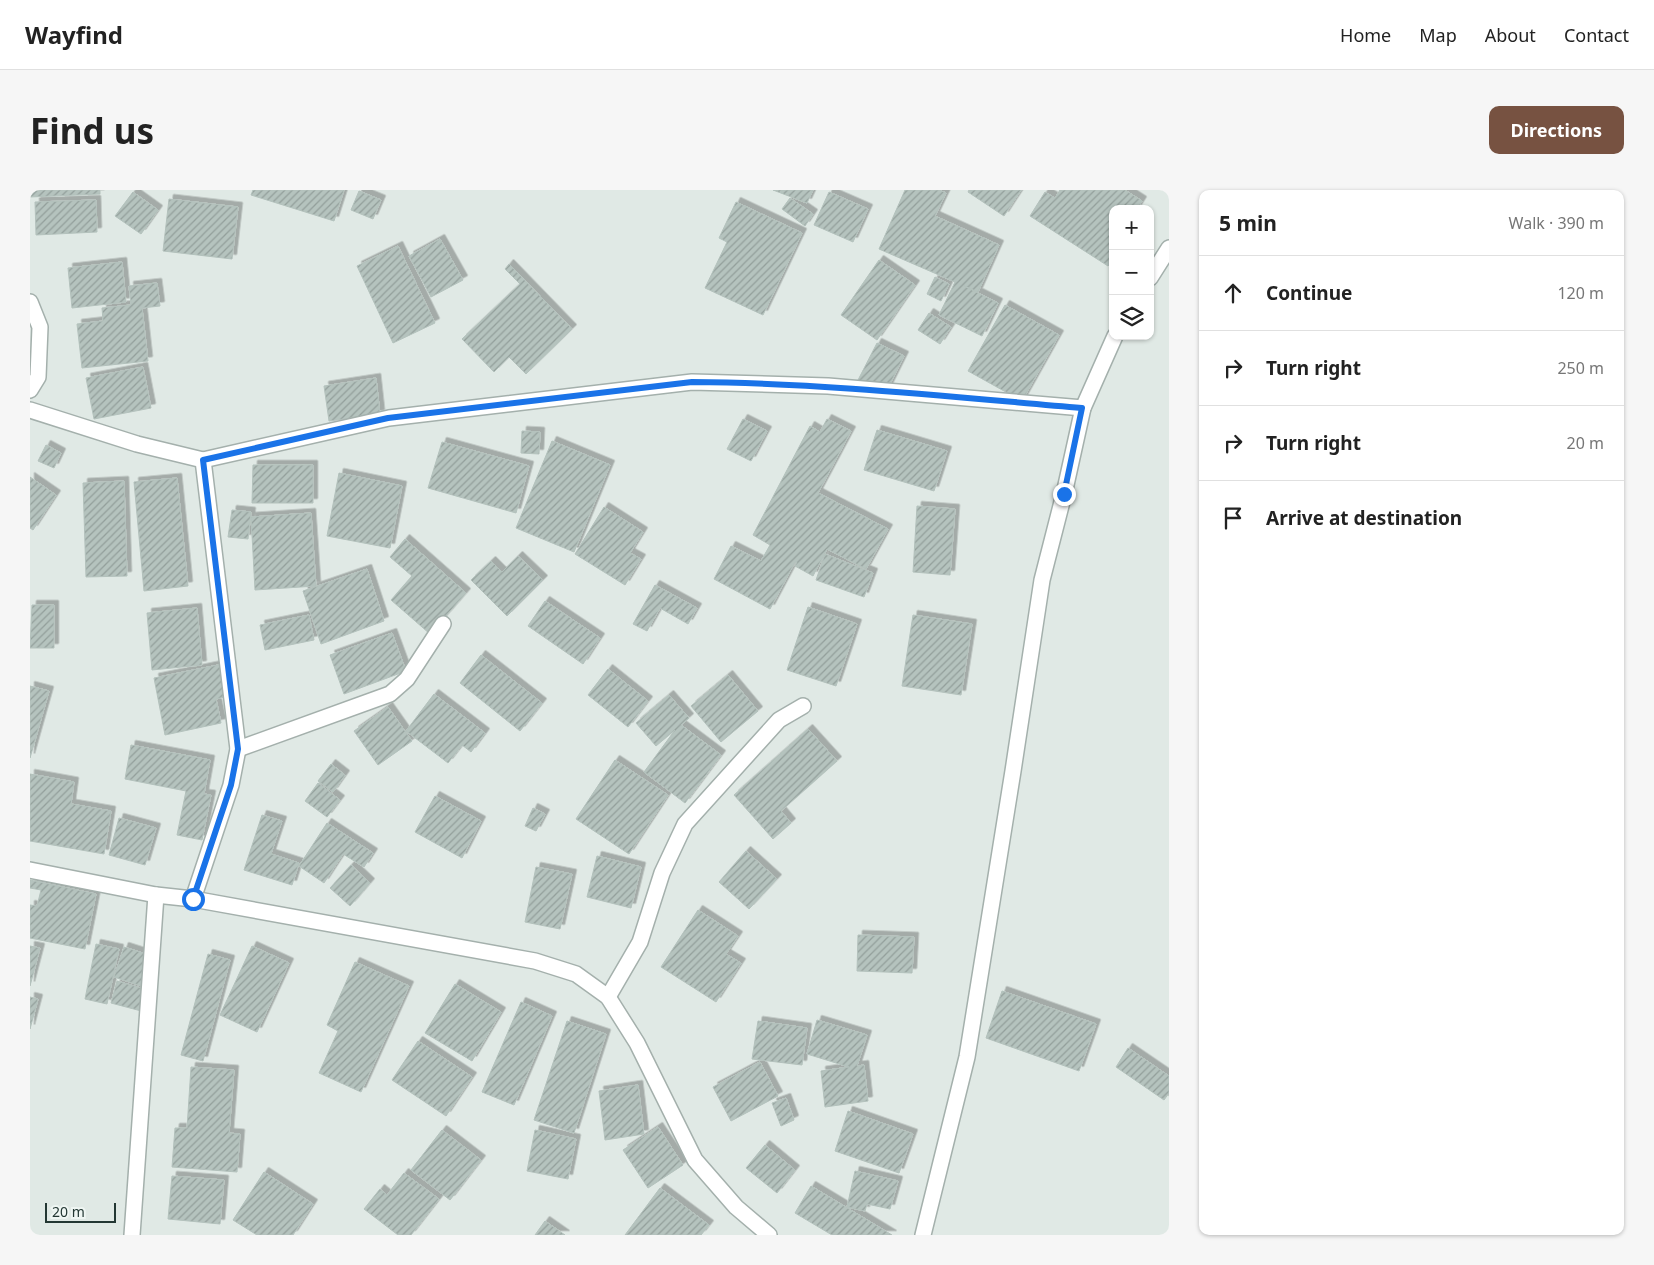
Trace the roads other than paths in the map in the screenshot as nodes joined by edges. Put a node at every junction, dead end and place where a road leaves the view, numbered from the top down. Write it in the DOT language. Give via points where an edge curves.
graph roads {
  1 [pos="1169,248"];
  2 [pos="1154,272"];
  3 [pos="30,302"];
  4 [pos="1113,340"];
  5 [pos="30,390"];
  6 [pos="1082,408"];
  7 [pos="30,410"];
  8 [pos="203,460"];
  9 [pos="443,624"];
  10 [pos="804,706"];
  11 [pos="238,749"];
  12 [pos="30,870"];
  13 [pos="156,894"];
  14 [pos="193,899"];
  15 [pos="608,997"];
  16 [pos="132,1235"];
  17 [pos="769,1235"];
  18 [pos="923,1235"];
  1 -- 2 [label="street"];
  3 -- 5 [label="street" via="40,327 38,377"];
  4 -- 6 [label="street"];
  6 -- 8 [label="street" via="828,386 692,382 388,418"];
  6 -- 18 [label="street" via="1042,580 967,1057"];
  7 -- 8 [label="street" via="137,444"];
  8 -- 11 [label="street"];
  9 -- 11 [label="street" via="407,679 390,694"];
  10 -- 15 [label="street" via="779,720 685,824 662,873 640,942"];
  11 -- 14 [label="street" via="231,785"];
  12 -- 13 [label="street"];
  13 -- 14 [label="street"];
  13 -- 16 [label="street"];
  14 -- 15 [label="street" via="535,960 576,974"];
  15 -- 17 [label="street" via="637,1042 695,1160 736,1207"];
}
